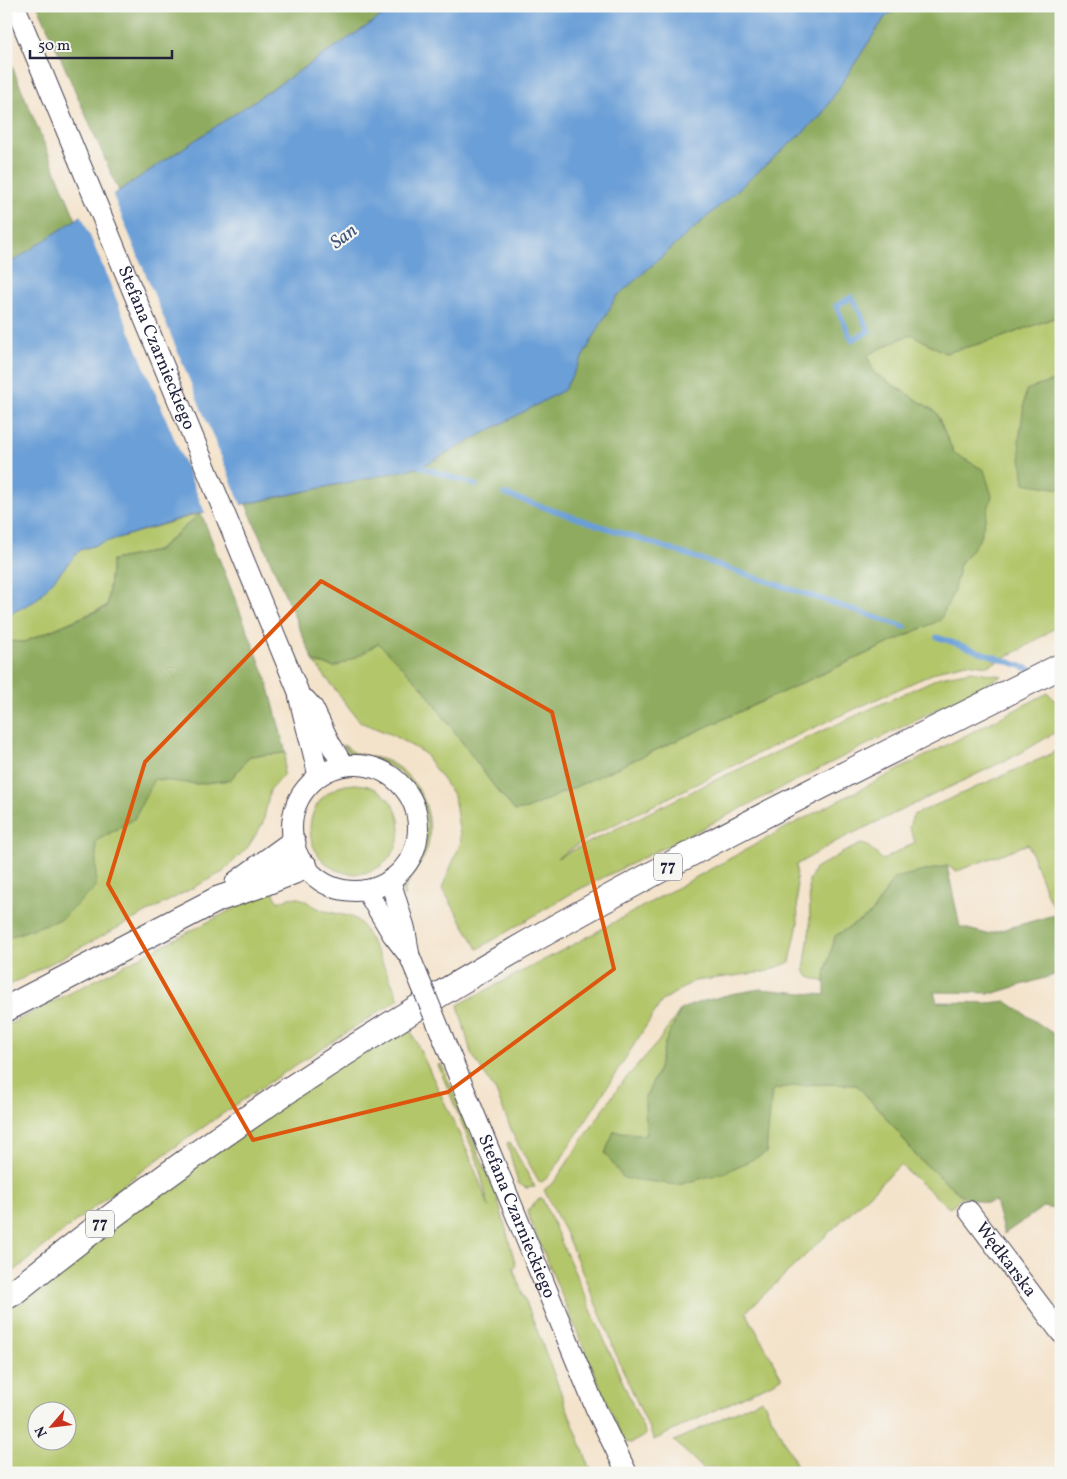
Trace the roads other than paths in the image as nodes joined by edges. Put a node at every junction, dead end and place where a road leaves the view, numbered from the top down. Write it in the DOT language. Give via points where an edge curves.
graph roads {
  1 [pos="14,6"];
  2 [pos="1061,666"];
  3 [pos="298,691"];
  4 [pos="343,765"];
  5 [pos="318,775"];
  6 [pos="293,843"];
  7 [pos="305,866"];
  8 [pos="390,880"];
  9 [pos="366,890"];
  10 [pos="218,899"];
  11 [pos="410,957"];
  12 [pos="6,1008"];
  13 [pos="969,1211"];
  14 [pos="8,1297"];
  15 [pos="1061,1332"];
  16 [pos="627,1473"];
  1 -- 3 [label="street, Stefana Czarnieckiego"];
  2 -- 14 [label="main road, 77" via="636,884 411,1011 219,1137"];
  3 -- 4 [label="street, Stefana Czarnieckiego" via="312,708"];
  3 -- 5 [label="street, Stefana Czarnieckiego"];
  4 -- 5 [label="street"];
  4 -- 8 [label="street" via="365,765 385,772 402,785 414,803 418,824 416,846 406,865"];
  5 -- 6 [label="street" via="304,789 295,805 291,824"];
  6 -- 7 [label="street"];
  6 -- 10 [label="main road"];
  7 -- 9 [label="street" via="332,887"];
  7 -- 10 [label="main road"];
  8 -- 9 [label="street"];
  8 -- 11 [label="street"];
  9 -- 11 [label="street"];
  10 -- 12 [label="main road"];
  11 -- 16 [label="street, Stefana Czarnieckiego, bridge" via="596,1409"];
  13 -- 15 [label="street, Wędkarska"];
}
